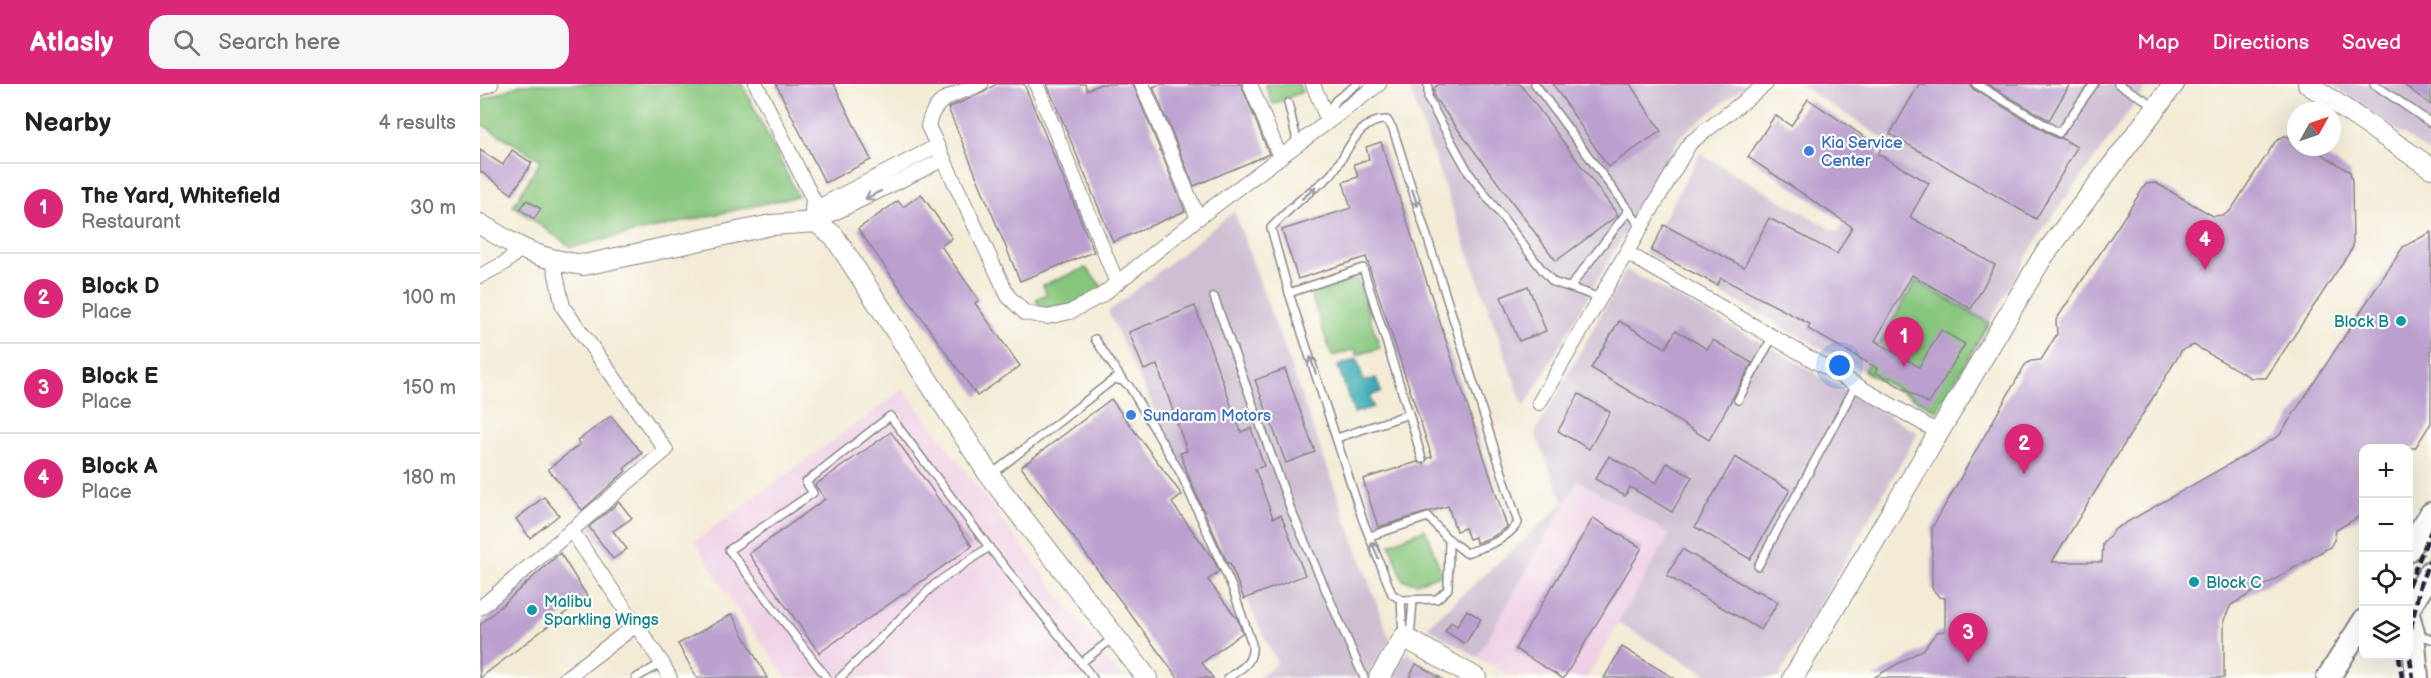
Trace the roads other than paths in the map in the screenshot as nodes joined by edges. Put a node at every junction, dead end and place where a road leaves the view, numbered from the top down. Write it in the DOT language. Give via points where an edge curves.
graph roads {
  1 [pos="491,84"];
  2 [pos="756,84"];
  3 [pos="981,84"];
  4 [pos="1036,84"];
  5 [pos="1142,84"];
  6 [pos="1250,84"];
  7 [pos="1313,84"];
  8 [pos="1357,84"];
  9 [pos="1379,84"];
  10 [pos="1428,84"];
  11 [pos="1535,84"];
  12 [pos="1766,84"];
  13 [pos="1976,84"];
  14 [pos="2094,84"];
  15 [pos="2118,84"];
  16 [pos="2174,84"];
  17 [pos="2308,84"];
  18 [pos="2374,84"];
  19 [pos="480,88"];
  20 [pos="1288,103"];
  21 [pos="2156,106"];
  22 [pos="1331,119"];
  23 [pos="2431,123"];
  24 [pos="938,146"];
  25 [pos="1295,146"];
  26 [pos="1280,157"];
  27 [pos="944,159"];
  28 [pos="2431,168"];
  29 [pos="894,177"];
  30 [pos="480,210"];
  31 [pos="1629,210"];
  32 [pos="814,216"];
  33 [pos="1198,218"];
  34 [pos="480,224"];
  35 [pos="1641,227"];
  36 [pos="1627,253"];
  37 [pos="536,255"];
  38 [pos="480,276"];
  39 [pos="1116,283"];
  40 [pos="1570,287"];
  41 [pos="1289,293"];
  42 [pos="1214,297"];
  43 [pos="1601,297"];
  44 [pos="1772,338"];
  45 [pos="1095,339"];
  46 [pos="1123,381"];
  47 [pos="1856,385"];
  48 [pos="1738,400"];
  49 [pos="1539,403"];
  50 [pos="1409,414"];
  51 [pos="1938,432"];
  52 [pos="1337,438"];
  53 [pos="1422,459"];
  54 [pos="990,476"];
  55 [pos="2431,514"];
  56 [pos="571,530"];
  57 [pos="1370,536"];
  58 [pos="1449,539"];
  59 [pos="2413,543"];
  60 [pos="989,547"];
  61 [pos="1758,566"];
  62 [pos="2431,572"];
  63 [pos="1401,600"];
  64 [pos="1413,601"];
  65 [pos="2414,602"];
  66 [pos="480,608"];
  67 [pos="636,625"];
  68 [pos="2418,629"];
  69 [pos="2359,634"];
  70 [pos="1115,637"];
  71 [pos="1407,639"];
  72 [pos="2401,660"];
  73 [pos="662,663"];
  74 [pos="1081,663"];
  75 [pos="566,678"];
  76 [pos="636,678"];
  77 [pos="670,678"];
  78 [pos="827,678"];
  79 [pos="840,678"];
  80 [pos="1093,678"];
  81 [pos="1147,678"];
  82 [pos="1228,678"];
  83 [pos="1364,678"];
  84 [pos="1379,678"];
  85 [pos="1476,678"];
  86 [pos="1793,678"];
  87 [pos="2328,678"];
  88 [pos="2403,678"];
  89 [pos="2417,678"];
  1 -- 19 [label="street"];
  2 -- 32 [label="street" via="813,198"];
  3 -- 24 [label="street" via="938,102 928,126"];
  4 -- 39 [label="street"];
  5 -- 33 [label="street"];
  6 -- 26 [label="street"];
  7 -- 22 [label="street"];
  8 -- 22 [label="lane" via="1330,108"];
  9 -- 22 [label="street"];
  10 -- 40 [label="lane" via="1428,99 1469,173 1553,282"];
  11 -- 31 [label="lane"];
  12 -- 35 [label="street" via="1690,143"];
  13 -- 14 [label="lane" via="2059,133"];
  15 -- 21 [label="lane"];
  16 -- 21 [label="street"];
  17 -- 28 [label="street"];
  18 -- 23 [label="lane"];
  20 -- 25 [label="lane"];
  21 -- 51 [label="street" via="2042,258"];
  22 -- 25 [label="street"];
  24 -- 27 [label="street"];
  24 -- 29 [label="street"];
  25 -- 26 [label="street"];
  26 -- 33 [label="street"];
  27 -- 29 [label="street"];
  27 -- 39 [label="street" via="1008,296 1025,313 1047,317 1070,312"];
  29 -- 32 [label="street"];
  30 -- 37 [label="street" via="532,244"];
  31 -- 35 [label="lane"];
  31 -- 40 [label="lane"];
  32 -- 37 [label="street" via="584,265"];
  32 -- 54 [label="street" via="834,236"];
  33 -- 39 [label="street"];
  34 -- 37 [label="street"];
  35 -- 36 [label="street"];
  36 -- 43 [label="street"];
  36 -- 44 [label="street"];
  37 -- 38 [label="street" via="505,263"];
  37 -- 56 [label="street" via="563,307 666,450"];
  40 -- 43 [label="lane"];
  41 -- 50 [label="lane" via="1363,268"];
  52 -- 41 [label="lane, one-way"];
  41 -- 58 [label="lane, one-way" via="1271,228 1333,173 1346,147 1361,131 1377,120 1387,120 1517,514 1518,523 1499,542 1466,553"];
  42 -- 83 [label="lane" via="1291,510"];
  43 -- 49 [label="street"];
  44 -- 47 [label="street"];
  44 -- 48 [label="lane"];
  45 -- 46 [label="lane"];
  46 -- 54 [label="lane" via="1114,380"];
  46 -- 82 [label="lane" via="1181,474 1242,615 1253,652 1250,663"];
  47 -- 51 [label="street"];
  47 -- 61 [label="lane"];
  50 -- 52 [label="lane"];
  50 -- 53 [label="lane"];
  51 -- 86 [label="street"];
  52 -- 57 [label="lane"];
  54 -- 70 [label="street"];
  55 -- 59 [label="main road"];
  56 -- 66 [label="street"];
  56 -- 67 [label="street"];
  57 -- 58 [label="lane" via="1428,517"];
  63 -- 57 [label="lane, one-way" via="1392,594"];
  58 -- 64 [label="lane" via="1448,589 1437,599"];
  60 -- 74 [label="lane"];
  60 -- 78 [label="lane" via="890,416 806,482 813,493 729,550"];
  60 -- 79 [label="lane" via="935,584"];
  62 -- 65 [label="main road"];
  63 -- 64 [label="lane"];
  63 -- 71 [label="lane"];
  64 -- 71 [label="lane"];
  67 -- 73 [label="street"];
  67 -- 75 [label="street"];
  68 -- 89 [label="main road" via="2413,649"];
  69 -- 87 [label="main road"];
  70 -- 74 [label="lane"];
  70 -- 81 [label="street"];
  71 -- 84 [label="street"];
  71 -- 85 [label="street"];
  72 -- 88 [label="main road"];
  73 -- 76 [label="lane"];
  73 -- 77 [label="street"];
  74 -- 80 [label="lane"];
}
